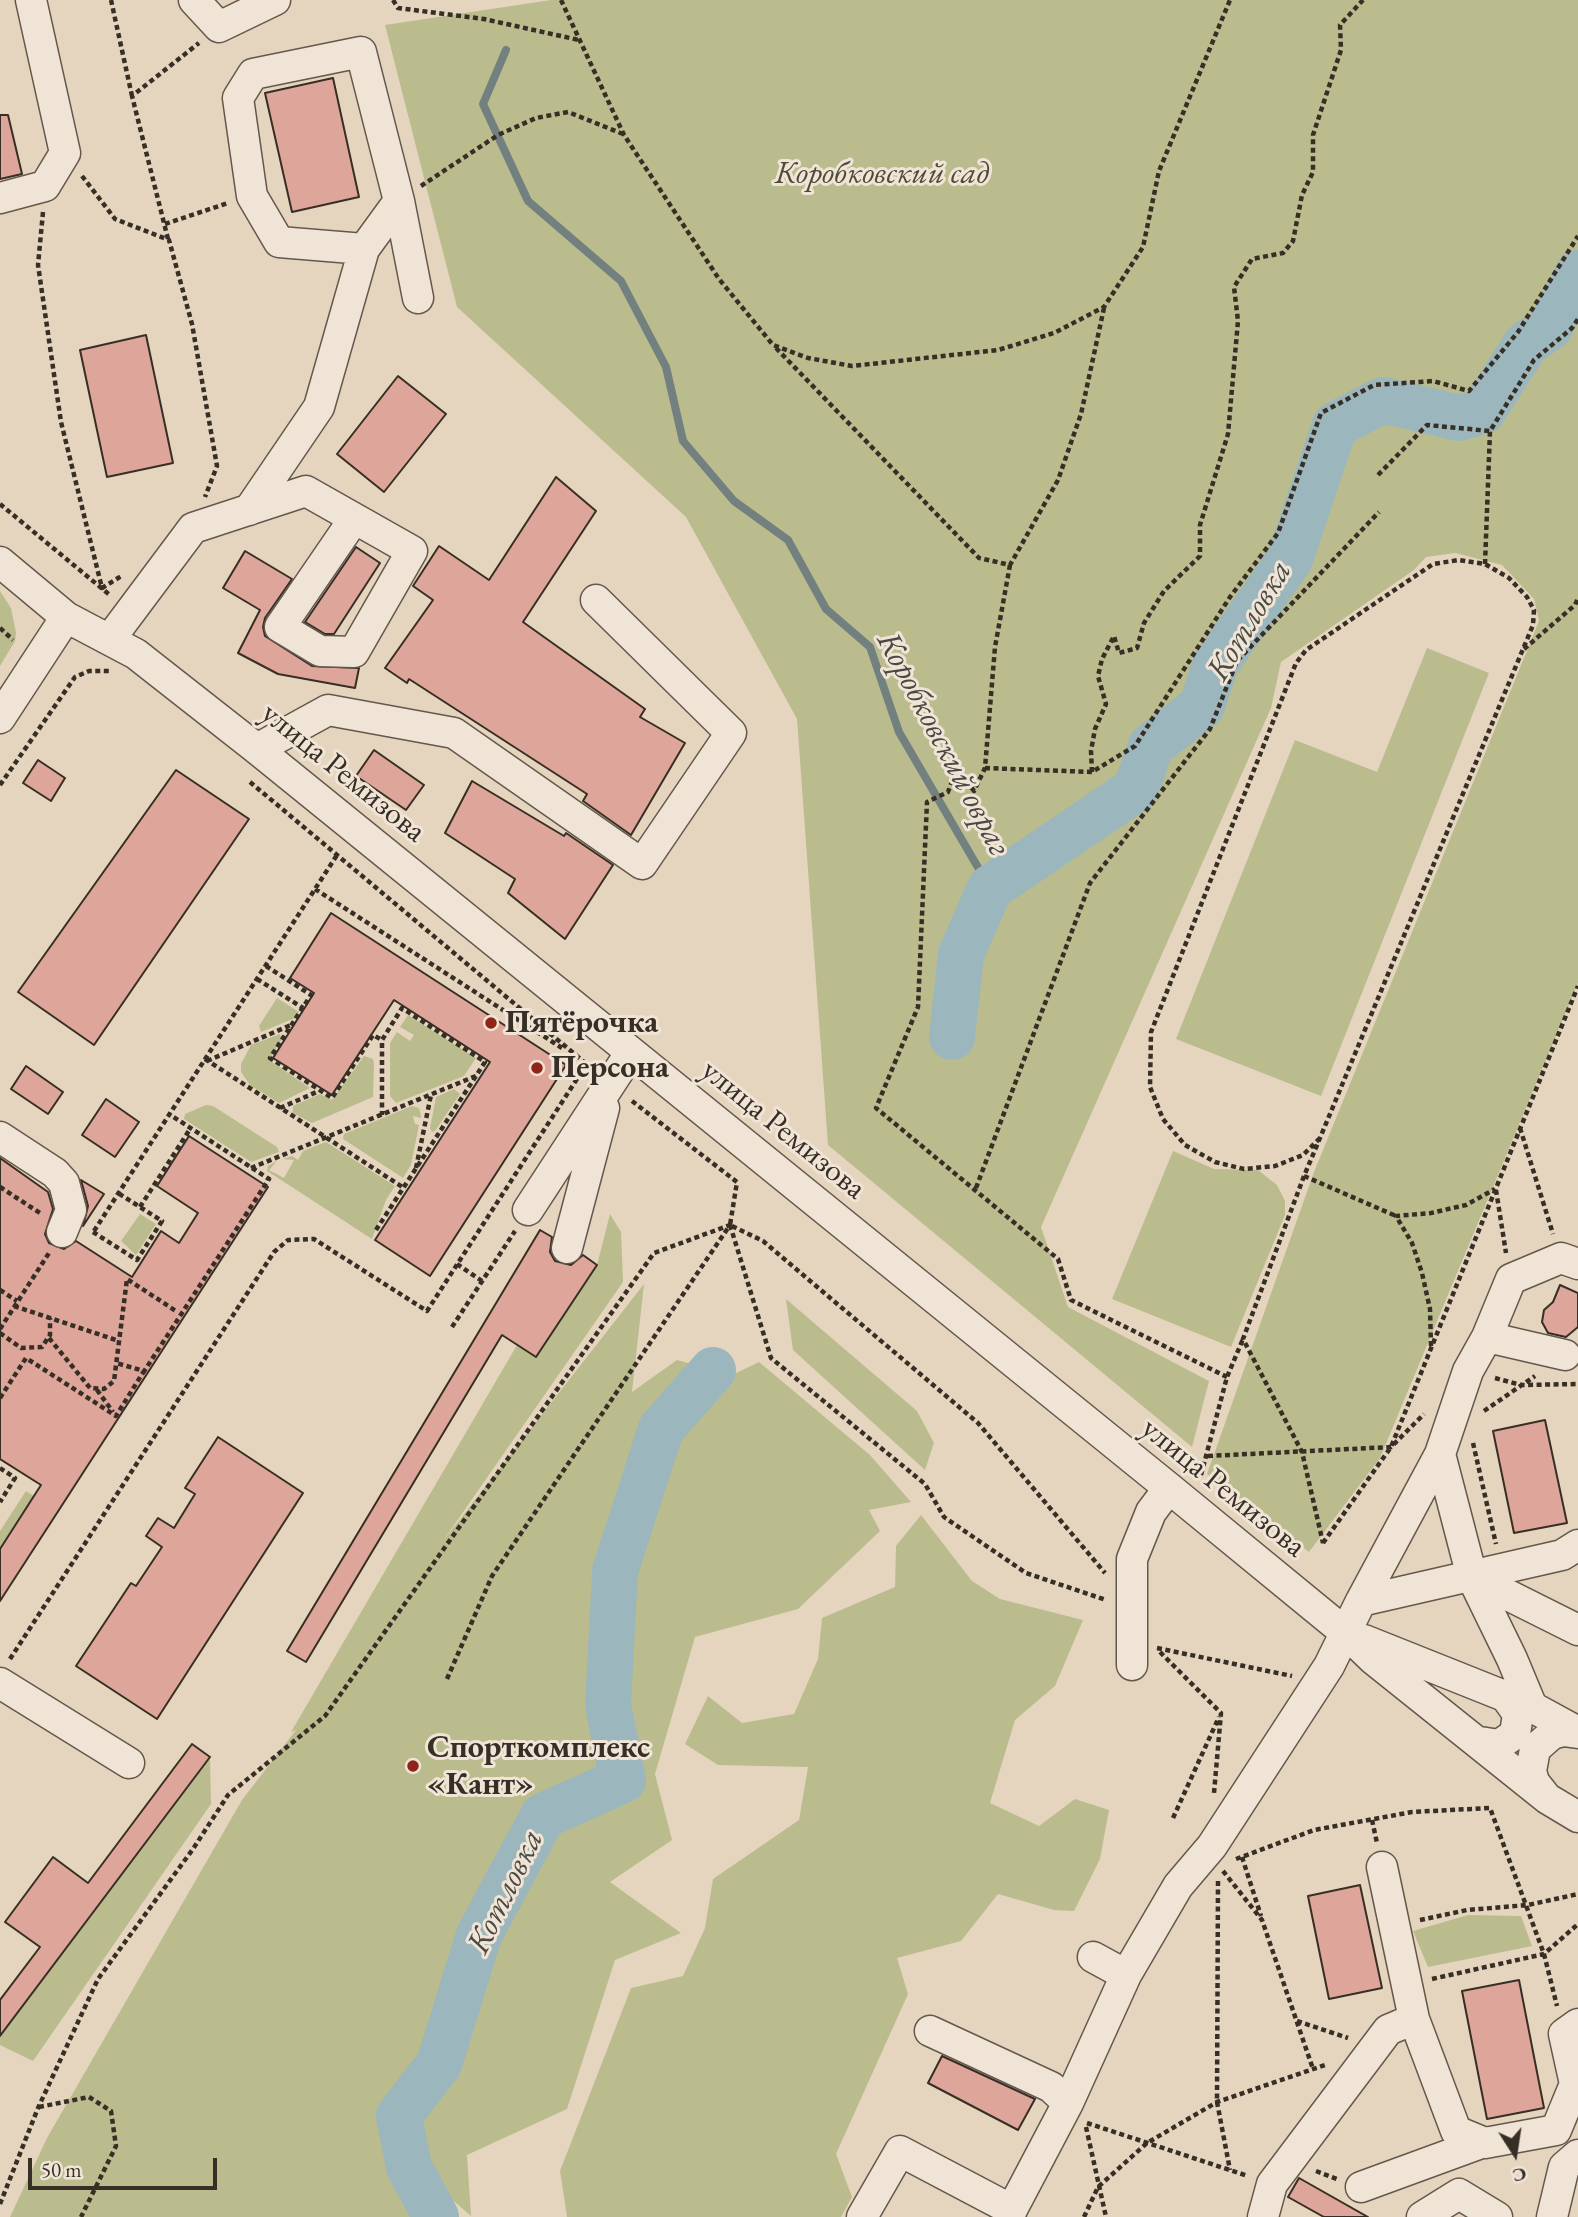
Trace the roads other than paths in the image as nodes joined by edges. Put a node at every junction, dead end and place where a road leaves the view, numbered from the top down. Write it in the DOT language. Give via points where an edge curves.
graph roads {
  1 [pos="31,0"];
  2 [pos="194,0"];
  3 [pos="275,0"];
  4 [pos="0,198"];
  5 [pos="399,201"];
  6 [pos="364,250"];
  7 [pos="418,298"];
  8 [pos="249,509"];
  9 [pos="354,519"];
  10 [pos="0,562"];
  11 [pos="596,600"];
  12 [pos="66,617"];
  13 [pos="110,639"];
  14 [pos="0,718"];
  15 [pos="257,749"];
  16 [pos="631,1052"];
  17 [pos="610,1084"];
  18 [pos="0,1137"];
  19 [pos="528,1210"];
  20 [pos="62,1232"];
  21 [pos="567,1248"];
  22 [pos="1569,1261"];
  23 [pos="1487,1337"];
  24 [pos="1565,1355"];
  25 [pos="1453,1442"];
  26 [pos="1169,1488"];
  27 [pos="1578,1545"];
  28 [pos="1472,1577"];
  29 [pos="1361,1601"];
  30 [pos="1578,1630"];
  31 [pos="1347,1634"];
  32 [pos="1144,1656"];
  33 [pos="4,1673"];
  34 [pos="1519,1702"];
  35 [pos="1578,1732"];
  36 [pos="1480,1742"];
  37 [pos="129,1763"];
  38 [pos="1548,1799"];
  39 [pos="1578,1817"];
  40 [pos="1382,1867"];
  41 [pos="1093,1958"];
  42 [pos="1126,1975"];
  43 [pos="1414,2019"];
  44 [pos="1571,2029"];
  45 [pos="930,2031"];
  46 [pos="1068,2103"];
  47 [pos="1484,2142"];
  48 [pos="1578,2155"];
  49 [pos="1361,2187"];
  50 [pos="1010,2213"];
  51 [pos="862,2217"];
  52 [pos="1263,2217"];
  53 [pos="1422,2217"];
  54 [pos="1497,2217"];
  55 [pos="1552,2217"];
  1 -- 4 [label="street" via="65,153 45,186"];
  2 -- 3 [label="street" via="219,27"];
  5 -- 6 [label="street"];
  5 -- 6 [label="street" via="360,52 253,74 238,97 252,195 279,242"];
  5 -- 7 [label="street"];
  6 -- 8 [label="street" via="319,407"];
  8 -- 9 [label="street" via="306,491"];
  8 -- 13 [label="street" via="193,528"];
  9 -- 9 [label="street" via="412,551 354,652 320,651 280,627"];
  10 -- 12 [label="street, улица Ремизова"];
  11 -- 15 [label="street" via="731,733 642,864 454,733 328,710"];
  12 -- 13 [label="street, улица Ремизова"];
  12 -- 14 [label="street"];
  13 -- 15 [label="street, улица Ремизова" via="136,654"];
  15 -- 16 [label="street, улица Ремизова"];
  16 -- 17 [label="street"];
  16 -- 26 [label="street, улица Ремизова"];
  17 -- 19 [label="street"];
  17 -- 21 [label="street"];
  18 -- 20 [label="street" via="55,1173 64,1184 71,1210"];
  22 -- 23 [label="street" via="1511,1279"];
  23 -- 24 [label="street"];
  23 -- 25 [label="street" via="1468,1371"];
  25 -- 28 [label="street"];
  25 -- 29 [label="street"];
  26 -- 31 [label="street, улица Ремизова"];
  26 -- 32 [label="street" via="1151,1512 1132,1559 1130,1608"];
  27 -- 28 [label="street" via="1562,1555"];
  28 -- 29 [label="street"];
  28 -- 30 [label="street"];
  28 -- 34 [label="street" via="1512,1659"];
  29 -- 31 [label="street"];
  31 -- 34 [label="street, улица Ремизова"];
  31 -- 36 [label="street, улица Ремизова"];
  31 -- 42 [label="street" via="1215,1855 1178,1886"];
  33 -- 37 [label="street"];
  34 -- 35 [label="street, улица Ремизова"];
  34 -- 36 [label="street" via="1515,1734 1499,1745"];
  35 -- 38 [label="street" via="1552,1734 1535,1749 1531,1771"];
  36 -- 38 [label="street, улица Ремизова"];
  38 -- 39 [label="street, улица Ремизова"];
  40 -- 43 [label="street"];
  41 -- 42 [label="street"];
  42 -- 46 [label="street"];
  43 -- 47 [label="street" via="1456,2131"];
  43 -- 52 [label="street" via="1388,2030 1375,2047 1281,2173"];
  44 -- 47 [label="street" via="1575,2084 1556,2130"];
  45 -- 46 [label="street" via="1051,2087"];
  46 -- 50 [label="street"];
  47 -- 49 [label="street"];
  48 -- 55 [label="street" via="1564,2166"];
  50 -- 51 [label="street" via="900,2151"];
  53 -- 54 [label="street" via="1459,2194"];
}
